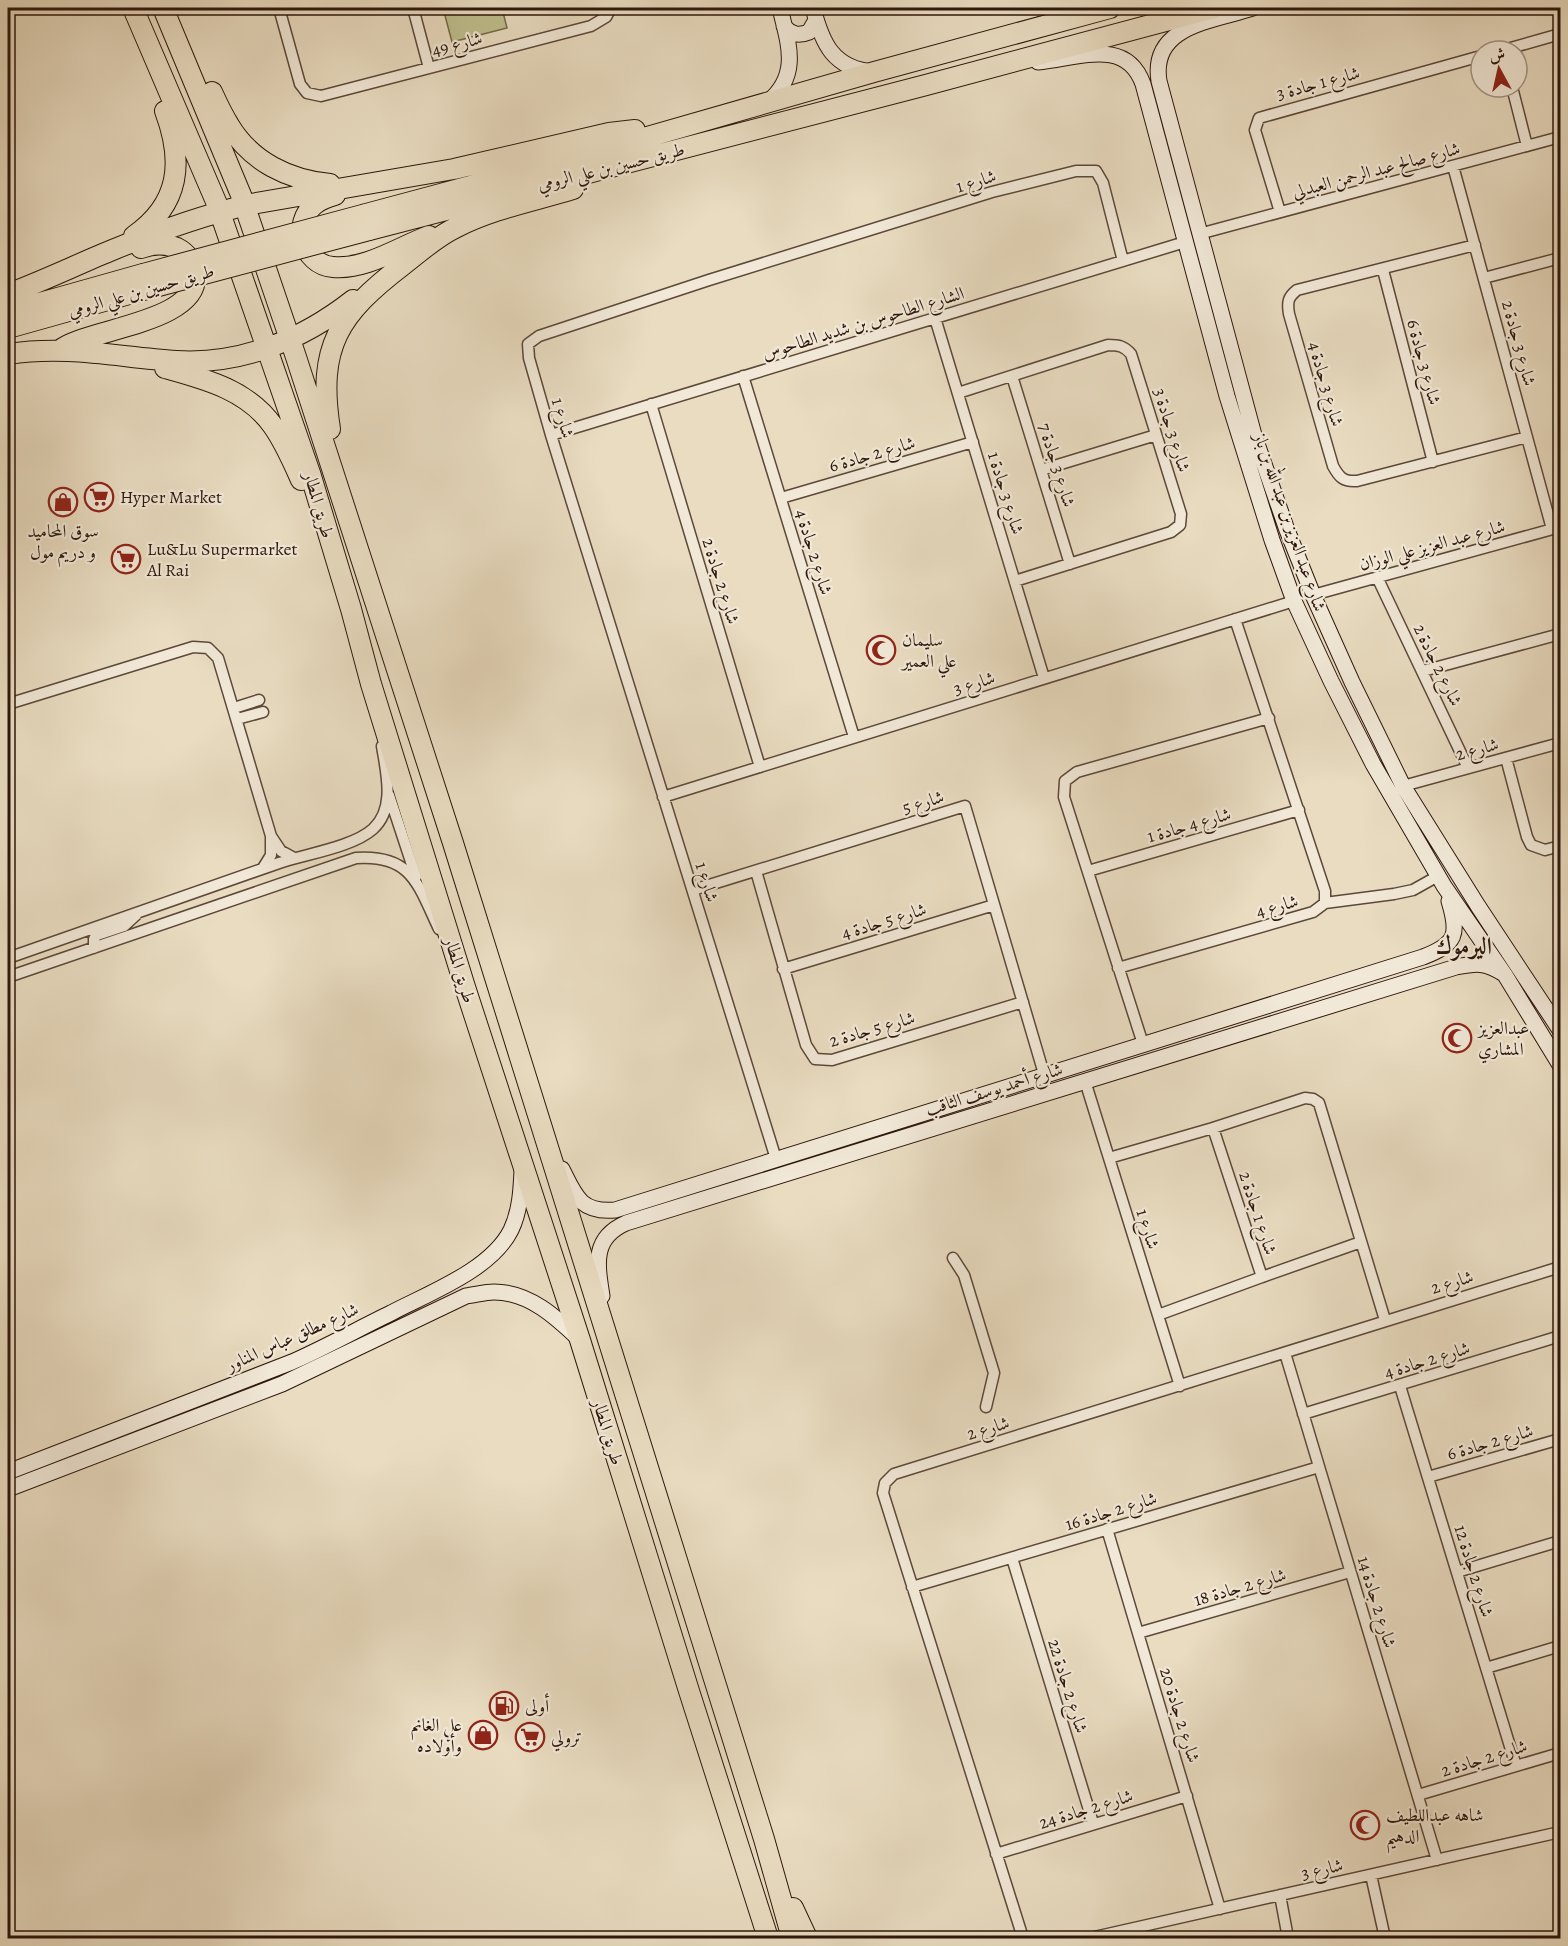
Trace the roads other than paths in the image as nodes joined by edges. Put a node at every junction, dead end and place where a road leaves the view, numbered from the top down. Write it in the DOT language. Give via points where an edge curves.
graph roads {
  1 [pos="133,8"];
  2 [pos="163,8"];
  3 [pos="279,8"];
  4 [pos="413,8"];
  5 [pos="780,8"];
  6 [pos="1110,8"];
  7 [pos="1214,8"];
  8 [pos="1253,8"];
  9 [pos="610,10"];
  10 [pos="814,14"];
  11 [pos="784,26"];
  12 [pos="1560,34"];
  13 [pos="176,37"];
  14 [pos="1529,43"];
  15 [pos="151,51"];
  16 [pos="1469,59"];
  17 [pos="1008,63"];
  18 [pos="429,68"];
  19 [pos="874,72"];
  20 [pos="1515,99"];
  21 [pos="768,102"];
  22 [pos="668,130"];
  23 [pos="1560,137"];
  24 [pos="1527,146"];
  25 [pos="647,158"];
  26 [pos="1453,166"];
  27 [pos="350,186"];
  28 [pos="245,205"];
  29 [pos="219,211"];
  30 [pos="1280,212"];
  31 [pos="368,222"];
  32 [pos="455,228"];
  33 [pos="1200,234"];
  34 [pos="1185,243"];
  35 [pos="1475,246"];
  36 [pos="108,251"];
  37 [pos="1560,258"];
  38 [pos="1123,261"];
  39 [pos="1383,270"];
  40 [pos="1484,278"];
  41 [pos="145,282"];
  42 [pos="376,286"];
  43 [pos="8,294"];
  44 [pos="8,312"];
  45 [pos="935,318"];
  46 [pos="8,328"];
  47 [pos="290,339"];
  48 [pos="267,348"];
  49 [pos="60,350"];
  50 [pos="8,354"];
  51 [pos="124,356"];
  52 [pos="743,376"];
  53 [pos="1012,376"];
  54 [pos="958,393"];
  55 [pos="1227,396"];
  56 [pos="651,404"];
  57 [pos="551,435"];
  58 [pos="1156,435"];
  59 [pos="1254,435"];
  60 [pos="1527,437"];
  61 [pos="973,442"];
  62 [pos="1243,448"];
  63 [pos="1433,462"];
  64 [pos="1041,470"];
  65 [pos="339,487"];
  66 [pos="1275,495"];
  67 [pos="781,498"];
  68 [pos="1556,528"];
  69 [pos="326,531"];
  70 [pos="1070,564"];
  71 [pos="1377,577"];
  72 [pos="1015,581"];
  73 [pos="1313,595"];
  74 [pos="1294,601"];
  75 [pos="1235,620"];
  76 [pos="1560,633"];
  77 [pos="1423,670"];
  78 [pos="1044,678"];
  79 [pos="1331,681"];
  80 [pos="371,684"];
  81 [pos="259,700"];
  82 [pos="8,704"];
  83 [pos="234,708"];
  84 [pos="263,712"];
  85 [pos="1370,717"];
  86 [pos="1269,718"];
  87 [pos="237,719"];
  88 [pos="1358,734"];
  89 [pos="854,737"];
  90 [pos="1560,743"];
  91 [pos="1506,758"];
  92 [pos="760,767"];
  93 [pos="1468,768"];
  94 [pos="1395,769"];
  95 [pos="1403,786"];
  96 [pos="388,795"];
  97 [pos="663,797"];
  98 [pos="1299,810"];
  99 [pos="271,836"];
  100 [pos="1560,846"];
  101 [pos="319,852"];
  102 [pos="294,858"];
  103 [pos="263,868"];
  104 [pos="756,871"];
  105 [pos="1088,871"];
  106 [pos="1441,881"];
  107 [pos="282,882"];
  108 [pos="420,890"];
  109 [pos="693,891"];
  110 [pos="1324,903"];
  111 [pos="994,905"];
  112 [pos="140,911"];
  113 [pos="94,948"];
  114 [pos="1423,957"];
  115 [pos="8,958"];
  116 [pos="1118,968"];
  117 [pos="783,969"];
  118 [pos="1505,975"];
  119 [pos="8,977"];
  120 [pos="1392,986"];
  121 [pos="465,987"];
  122 [pos="1023,1002"];
  123 [pos="1560,1030"];
  124 [pos="1143,1044"];
  125 [pos="1560,1065"];
  126 [pos="1044,1074"];
  127 [pos="1084,1081"];
  128 [pos="1019,1082"];
  129 [pos="985,1113"];
  130 [pos="1213,1128"];
  131 [pos="541,1130"];
  132 [pos="776,1158"];
  133 [pos="1108,1158"];
  134 [pos="523,1165"];
  135 [pos="674,1191"];
  136 [pos="626,1223"];
  137 [pos="1361,1242"];
  138 [pos="953,1258"];
  139 [pos="1560,1267"];
  140 [pos="1262,1277"];
  141 [pos="389,1314"];
  142 [pos="1158,1315"];
  143 [pos="1385,1320"];
  144 [pos="393,1331"];
  145 [pos="1560,1336"];
  146 [pos="580,1340"];
  147 [pos="610,1349"];
  148 [pos="1285,1353"];
  149 [pos="1180,1386"];
  150 [pos="1400,1386"];
  151 [pos="986,1407"];
  152 [pos="1303,1414"];
  153 [pos="1560,1439"];
  154 [pos="1319,1467"];
  155 [pos="8,1472"];
  156 [pos="1428,1477"];
  157 [pos="8,1489"];
  158 [pos="1107,1529"];
  159 [pos="1560,1541"];
  160 [pos="1012,1558"];
  161 [pos="1350,1572"];
  162 [pos="1457,1572"];
  163 [pos="912,1587"];
  164 [pos="1138,1634"];
  165 [pos="1560,1646"];
  166 [pos="1486,1668"];
  167 [pos="1560,1753"];
  168 [pos="1516,1766"];
  169 [pos="1418,1795"];
  170 [pos="1186,1796"];
  171 [pos="1093,1823"];
  172 [pos="1560,1832"];
  173 [pos="764,1839"];
  174 [pos="996,1854"];
  175 [pos="1437,1860"];
  176 [pos="744,1868"];
  177 [pos="1371,1875"];
  178 [pos="1280,1895"];
  179 [pos="1220,1909"];
  180 [pos="760,1938"];
  181 [pos="768,1938"];
  182 [pos="792,1938"];
  183 [pos="807,1938"];
  184 [pos="1023,1938"];
  185 [pos="1090,1938"];
  186 [pos="1288,1938"];
  187 [pos="1385,1938"];
  1 -- 15 [label="highway, طريق المطار"];
  2 -- 13 [label="highway, طريق المطار"];
  3 -- 18 [label="street, شارع 49" via="300,84 307,93 332,95"];
  4 -- 18 [label="street"];
  5 -- 11 [label="street"];
  6 -- 19 [label="highway, طريق حسين بن علي الرومي"];
  7 -- 17 [label="highway, طريق حسين بن علي الرومي"];
  8 -- 33 [label="street, شارع عبد العزيز بن عبد الله بن باز" via="1180,33 1164,46 1158,63 1159,81"];
  9 -- 18 [label="street, شارع 49" via="591,26"];
  10 -- 11 [label="street" via="809,32 791,33"];
  10 -- 19 [label="street" via="833,54 852,67"];
  11 -- 21 [label="street" via="789,70 783,85"];
  12 -- 14 [label="street"];
  13 -- 27 [label="highway" via="229,125 249,150 289,176"];
  13 -- 28 [label="highway, طريق المطار"];
  15 -- 29 [label="highway, طريق المطار"];
  15 -- 36 [label="highway" via="154,82 175,145 175,179 169,197 152,221"];
  16 -- 30 [label="street, شارع 1 جادة 3" via="1259,118 1255,130"];
  17 -- 25 [label="highway, طريق حسين بن علي الرومي"];
  17 -- 34 [label="street, شارع عبد العزيز بن عبد الله بن باز" via="1107,54 1125,59 1135,68 1143,84"];
  19 -- 21 [label="highway, طريق حسين بن علي الرومي"];
  20 -- 24 [label="street"];
  21 -- 22 [label="highway, طريق حسين بن علي الرومي"];
  22 -- 27 [label="highway" via="609,134 454,169"];
  22 -- 31 [label="highway, طريق حسين بن علي الرومي"];
  23 -- 24 [label="street, شارع صالح عبد الرحمن العبدلي"];
  24 -- 26 [label="street, شارع صالح عبد الرحمن العبدلي"];
  25 -- 31 [label="highway, طريق حسين بن علي الرومي"];
  25 -- 32 [label="highway" via="587,185"];
  26 -- 30 [label="street, شارع صالح عبد الرحمن العبدلي"];
  26 -- 35 [label="street, شارع 3 جادة 2"];
  27 -- 28 [label="highway"];
  27 -- 32 [label="highway" via="341,194 313,205 302,228 309,253 330,267 362,263"];
  28 -- 29 [label="highway"];
  28 -- 47 [label="highway, طريق المطار"];
  29 -- 36 [label="highway"];
  29 -- 48 [label="highway, طريق المطار"];
  30 -- 33 [label="street, شارع صالح عبد الرحمن العبدلي"];
  31 -- 41 [label="highway, طريق حسين بن علي الرومي, bridge"];
  32 -- 42 [label="highway"];
  33 -- 59 [label="street, شارع عبد العزيز بن عبد الله بن باز"];
  34 -- 38 [label="street, الشارع الطاحوس بن شديد الطاحوس"];
  34 -- 55 [label="street, شارع عبد العزيز بن عبد الله بن باز"];
  35 -- 39 [label="street, شارع 3 جادة 4"];
  35 -- 40 [label="street, شارع 3 جادة 2"];
  36 -- 43 [label="highway"];
  36 -- 49 [label="highway" via="123,254 158,245 177,248 193,265 194,287 184,302 162,314 81,339"];
  37 -- 40 [label="street"];
  38 -- 45 [label="street, الشارع الطاحوس بن شديد الطاحوس"];
  38 -- 57 [label="street, شارع 1" via="1103,183 1096,171 1076,171 992,192 532,339 528,344 530,358"];
  39 -- 63 [label="street, شارع 3 جادة 6"];
  39 -- 63 [label="street, شارع 3 جادة 4" via="1297,290 1287,304 1289,314 1339,477 1347,482 1357,481"];
  40 -- 60 [label="street, شارع 3 جادة 2"];
  41 -- 44 [label="highway, طريق حسين بن علي الرومي"];
  41 -- 46 [label="highway, طريق حسين بن علي الرومي"];
  42 -- 47 [label="highway" via="327,320"];
  42 -- 65 [label="highway" via="345,322 326,367 326,407"];
  45 -- 52 [label="street, الشارع الطاحوس بن شديد الطاحوس"];
  45 -- 54 [label="street, شارع 3 جادة 1"];
  47 -- 48 [label="highway"];
  47 -- 65 [label="highway, طريق المطار"];
  48 -- 51 [label="highway" via="210,361"];
  48 -- 69 [label="highway, طريق المطار"];
  49 -- 50 [label="highway"];
  49 -- 51 [label="highway"];
  51 -- 69 [label="highway" via="215,383 254,405 282,442"];
  52 -- 56 [label="street, الشارع الطاحوس بن شديد الطاحوس"];
  52 -- 67 [label="street, شارع 2 جادة 4"];
  53 -- 54 [label="street, شارع 3 جادة 3"];
  53 -- 58 [label="street, شارع 3 جادة 3" via="1108,345 1122,346 1131,354"];
  53 -- 64 [label="street, شارع 3 جادة 7"];
  54 -- 61 [label="street, شارع 3 جادة 1"];
  55 -- 59 [label="street" via="1233,402 1242,434"];
  55 -- 62 [label="street, شارع عبد العزيز بن عبد الله بن باز"];
  56 -- 57 [label="street, الشارع الطاحوس بن شديد الطاحوس"];
  56 -- 92 [label="street, شارع 2 جادة 2"];
  57 -- 97 [label="street, شارع 1"];
  58 -- 64 [label="street"];
  58 -- 70 [label="street, شارع 3 جادة 3" via="1181,514 1180,525 1171,532"];
  59 -- 66 [label="street, شارع عبد العزيز بن عبد الله بن باز"];
  60 -- 63 [label="street, شارع 3 جادة 4"];
  60 -- 68 [label="street, شارع 3 جادة 2"];
  61 -- 67 [label="street, شارع 2 جادة 6"];
  61 -- 72 [label="street, شارع 3 جادة 1"];
  62 -- 66 [label="street" via="1250,447"];
  62 -- 74 [label="street, شارع عبد العزيز بن عبد الله بن باز"];
  64 -- 70 [label="street, شارع 3 جادة 7"];
  65 -- 131 [label="highway, طريق المطار"];
  66 -- 73 [label="street, شارع عبد العزيز بن عبد الله بن باز"];
  67 -- 89 [label="street, شارع 2 جادة 4"];
  68 -- 71 [label="street, شارع عبد العزيز علي الوزان"];
  69 -- 80 [label="highway, طريق المطار"];
  70 -- 72 [label="street, شارع 3 جادة 3"];
  71 -- 73 [label="street, شارع عبد العزيز علي الوزان"];
  71 -- 77 [label="street, شارع 2 جادة 2"];
  72 -- 78 [label="street, شارع 3 جادة 1"];
  73 -- 85 [label="street, شارع عبد العزيز بن عبد الله بن باز"];
  74 -- 75 [label="street, شارع 3"];
  74 -- 79 [label="street, شارع عبد العزيز بن عبد الله بن باز"];
  75 -- 78 [label="street, شارع 3"];
  75 -- 86 [label="street, شارع 4"];
  76 -- 77 [label="street"];
  77 -- 93 [label="street, شارع 2 جادة 2"];
  78 -- 89 [label="street, شارع 3"];
  79 -- 85 [label="street" via="1346,690 1360,718"];
  79 -- 88 [label="street, شارع عبد العزيز بن عبد الله بن باز"];
  80 -- 96 [label="street"];
  80 -- 121 [label="highway, طريق المطار"];
  81 -- 83 [label="street"];
  82 -- 83 [label="street" via="198,646 218,658"];
  83 -- 87 [label="street"];
  84 -- 87 [label="street"];
  85 -- 94 [label="street, شارع عبد العزيز بن عبد الله بن باز"];
  86 -- 98 [label="street, شارع 4"];
  86 -- 105 [label="street" via="1077,772 1065,780 1064,797"];
  87 -- 99 [label="street"];
  88 -- 94 [label="street" via="1363,730 1370,732 1385,761"];
  88 -- 106 [label="street, شارع عبد العزيز بن عبد الله بن باز"];
  89 -- 92 [label="street, شارع 3"];
  90 -- 91 [label="street, شارع 2"];
  91 -- 93 [label="street, شارع 2"];
  91 -- 100 [label="street" via="1531,845 1545,850"];
  92 -- 97 [label="street, شارع 3"];
  93 -- 95 [label="street, شارع 2"];
  94 -- 95 [label="street, شارع عبد العزيز بن عبد الله بن باز"];
  95 -- 123 [label="street, شارع عبد العزيز بن عبد الله بن باز"];
  96 -- 101 [label="street" via="382,818 373,829"];
  96 -- 108 [label="street"];
  97 -- 109 [label="street, شارع 1"];
  98 -- 105 [label="street, شارع 4 جادة 1"];
  98 -- 110 [label="street, شارع 4" via="1325,891"];
  99 -- 102 [label="street" via="281,850"];
  99 -- 103 [label="street" via="271,855"];
  101 -- 102 [label="street"];
  101 -- 107 [label="street" via="321,862"];
  102 -- 103 [label="street"];
  103 -- 112 [label="street"];
  104 -- 109 [label="street, شارع 5"];
  104 -- 111 [label="street, شارع 5" via="965,806"];
  104 -- 117 [label="street, شارع 5 جادة 2"];
  105 -- 116 [label="street"];
  106 -- 110 [label="street" via="1403,892"];
  106 -- 114 [label="street, شارع أحمد يوسف الثاقب" via="1455,923 1452,938 1443,948"];
  106 -- 118 [label="street, شارع عبد العزيز بن عبد الله بن باز"];
  107 -- 108 [label="street" via="356,858 375,856 399,864"];
  107 -- 113 [label="street"];
  108 -- 121 [label="street"];
  109 -- 132 [label="street, شارع 1"];
  110 -- 116 [label="street, شارع 4" via="1313,912"];
  111 -- 117 [label="street, شارع 5 جادة 4"];
  111 -- 122 [label="street, شارع 5"];
  112 -- 113 [label="street" via="123,926 97,935"];
  112 -- 115 [label="street"];
  113 -- 119 [label="street"];
  114 -- 120 [label="street" via="1429,967 1425,971 1395,981"];
  114 -- 124 [label="street, شارع أحمد يوسف الثاقب"];
  116 -- 124 [label="street"];
  117 -- 122 [label="street, شارع 5 جادة 2" via="806,1045 815,1059 832,1060"];
  118 -- 120 [label="street, شارع أحمد يوسف الثاقب" via="1490,965 1474,963"];
  118 -- 125 [label="street, شارع عبد العزيز بن عبد الله بن باز"];
  120 -- 127 [label="street, شارع أحمد يوسف الثاقب"];
  121 -- 134 [label="highway, طريق المطار"];
  122 -- 126 [label="street, شارع 5"];
  124 -- 126 [label="street, شارع أحمد يوسف الثاقب"];
  126 -- 128 [label="street, شارع أحمد يوسف الثاقب"];
  127 -- 129 [label="street, شارع أحمد يوسف الثاقب"];
  127 -- 133 [label="street, شارع 1"];
  128 -- 129 [label="street" via="1013,1092 983,1104"];
  128 -- 132 [label="street, شارع أحمد يوسف الثاقب"];
  129 -- 136 [label="street, شارع أحمد يوسف الثاقب"];
  130 -- 133 [label="street"];
  130 -- 137 [label="street" via="1305,1098 1319,1103"];
  130 -- 140 [label="street, شارع 1 جادة 2"];
  131 -- 135 [label="street, شارع أحمد يوسف الثاقب" via="577,1198 593,1209 615,1210"];
  131 -- 147 [label="highway, طريق المطار"];
  132 -- 135 [label="street, شارع أحمد يوسف الثاقب"];
  133 -- 142 [label="street, شارع 1"];
  134 -- 141 [label="street, شارع مطلق عباس المناور" via="520,1204 511,1231 493,1253 468,1274"];
  134 -- 146 [label="highway, طريق المطار"];
  135 -- 136 [label="street" via="663,1203 632,1215"];
  136 -- 147 [label="street, شارع أحمد يوسف الثاقب" via="606,1237 598,1257"];
  137 -- 140 [label="street, شارع 1 جادة 2"];
  137 -- 143 [label="street"];
  138 -- 151 [label="street" via="964,1275 994,1372"];
  139 -- 143 [label="street, شارع 2"];
  140 -- 142 [label="street"];
  141 -- 144 [label="street" via="397,1323"];
  141 -- 155 [label="street, شارع مطلق عباس المناور" via="292,1362"];
  142 -- 149 [label="street, شارع 1"];
  143 -- 148 [label="street, شارع 2"];
  144 -- 146 [label="street, شارع مطلق عباس المناور" via="466,1296 495,1292 527,1299 554,1316"];
  144 -- 157 [label="street, شارع مطلق عباس المناور" via="282,1384"];
  145 -- 150 [label="street, شارع 2 جادة 4"];
  146 -- 176 [label="highway, طريق المطار"];
  147 -- 173 [label="highway, طريق المطار"];
  148 -- 149 [label="street, شارع 2"];
  148 -- 152 [label="street, شارع 2 جادة 14"];
  149 -- 163 [label="street, شارع 2" via="894,1474 885,1483 883,1493"];
  150 -- 152 [label="street, شارع 2 جادة 4"];
  150 -- 156 [label="street, شارع 2 جادة 12"];
  152 -- 154 [label="street, شارع 2 جادة 14"];
  153 -- 156 [label="street, شارع 2 جادة 6"];
  154 -- 158 [label="street, شارع 2 جادة 16"];
  154 -- 161 [label="street, شارع 2 جادة 14"];
  156 -- 162 [label="street, شارع 2 جادة 12"];
  158 -- 160 [label="street, شارع 2 جادة 16"];
  158 -- 164 [label="street, شارع 2 جادة 20"];
  159 -- 162 [label="street"];
  160 -- 163 [label="street, شارع 2 جادة 16"];
  160 -- 171 [label="street, شارع 2 جادة 22"];
  161 -- 164 [label="street, شارع 2 جادة 18"];
  161 -- 169 [label="street, شارع 2 جادة 14"];
  162 -- 166 [label="street, شارع 2 جادة 12"];
  163 -- 174 [label="street, شارع 2"];
  164 -- 170 [label="street, شارع 2 جادة 20"];
  165 -- 166 [label="street"];
  166 -- 168 [label="street, شارع 2 جادة 12"];
  167 -- 168 [label="street, شارع 2 جادة 2"];
  168 -- 169 [label="street, شارع 2 جادة 2"];
  169 -- 175 [label="street, شارع 2 جادة 14"];
  170 -- 171 [label="street, شارع 2 جادة 24"];
  170 -- 179 [label="street, شارع 2 جادة 20"];
  171 -- 174 [label="street, شارع 2 جادة 24"];
  172 -- 175 [label="street, شارع 3"];
  173 -- 182 [label="highway, طريق المطار"];
  173 -- 183 [label="highway"];
  174 -- 184 [label="street, شارع 2"];
  175 -- 177 [label="street, شارع 3"];
  176 -- 180 [label="highway"];
  176 -- 181 [label="highway, طريق المطار"];
  177 -- 178 [label="street, شارع 3"];
  177 -- 187 [label="street"];
  178 -- 179 [label="street, شارع 3"];
  178 -- 186 [label="street"];
  179 -- 185 [label="street, شارع 3"];
}
